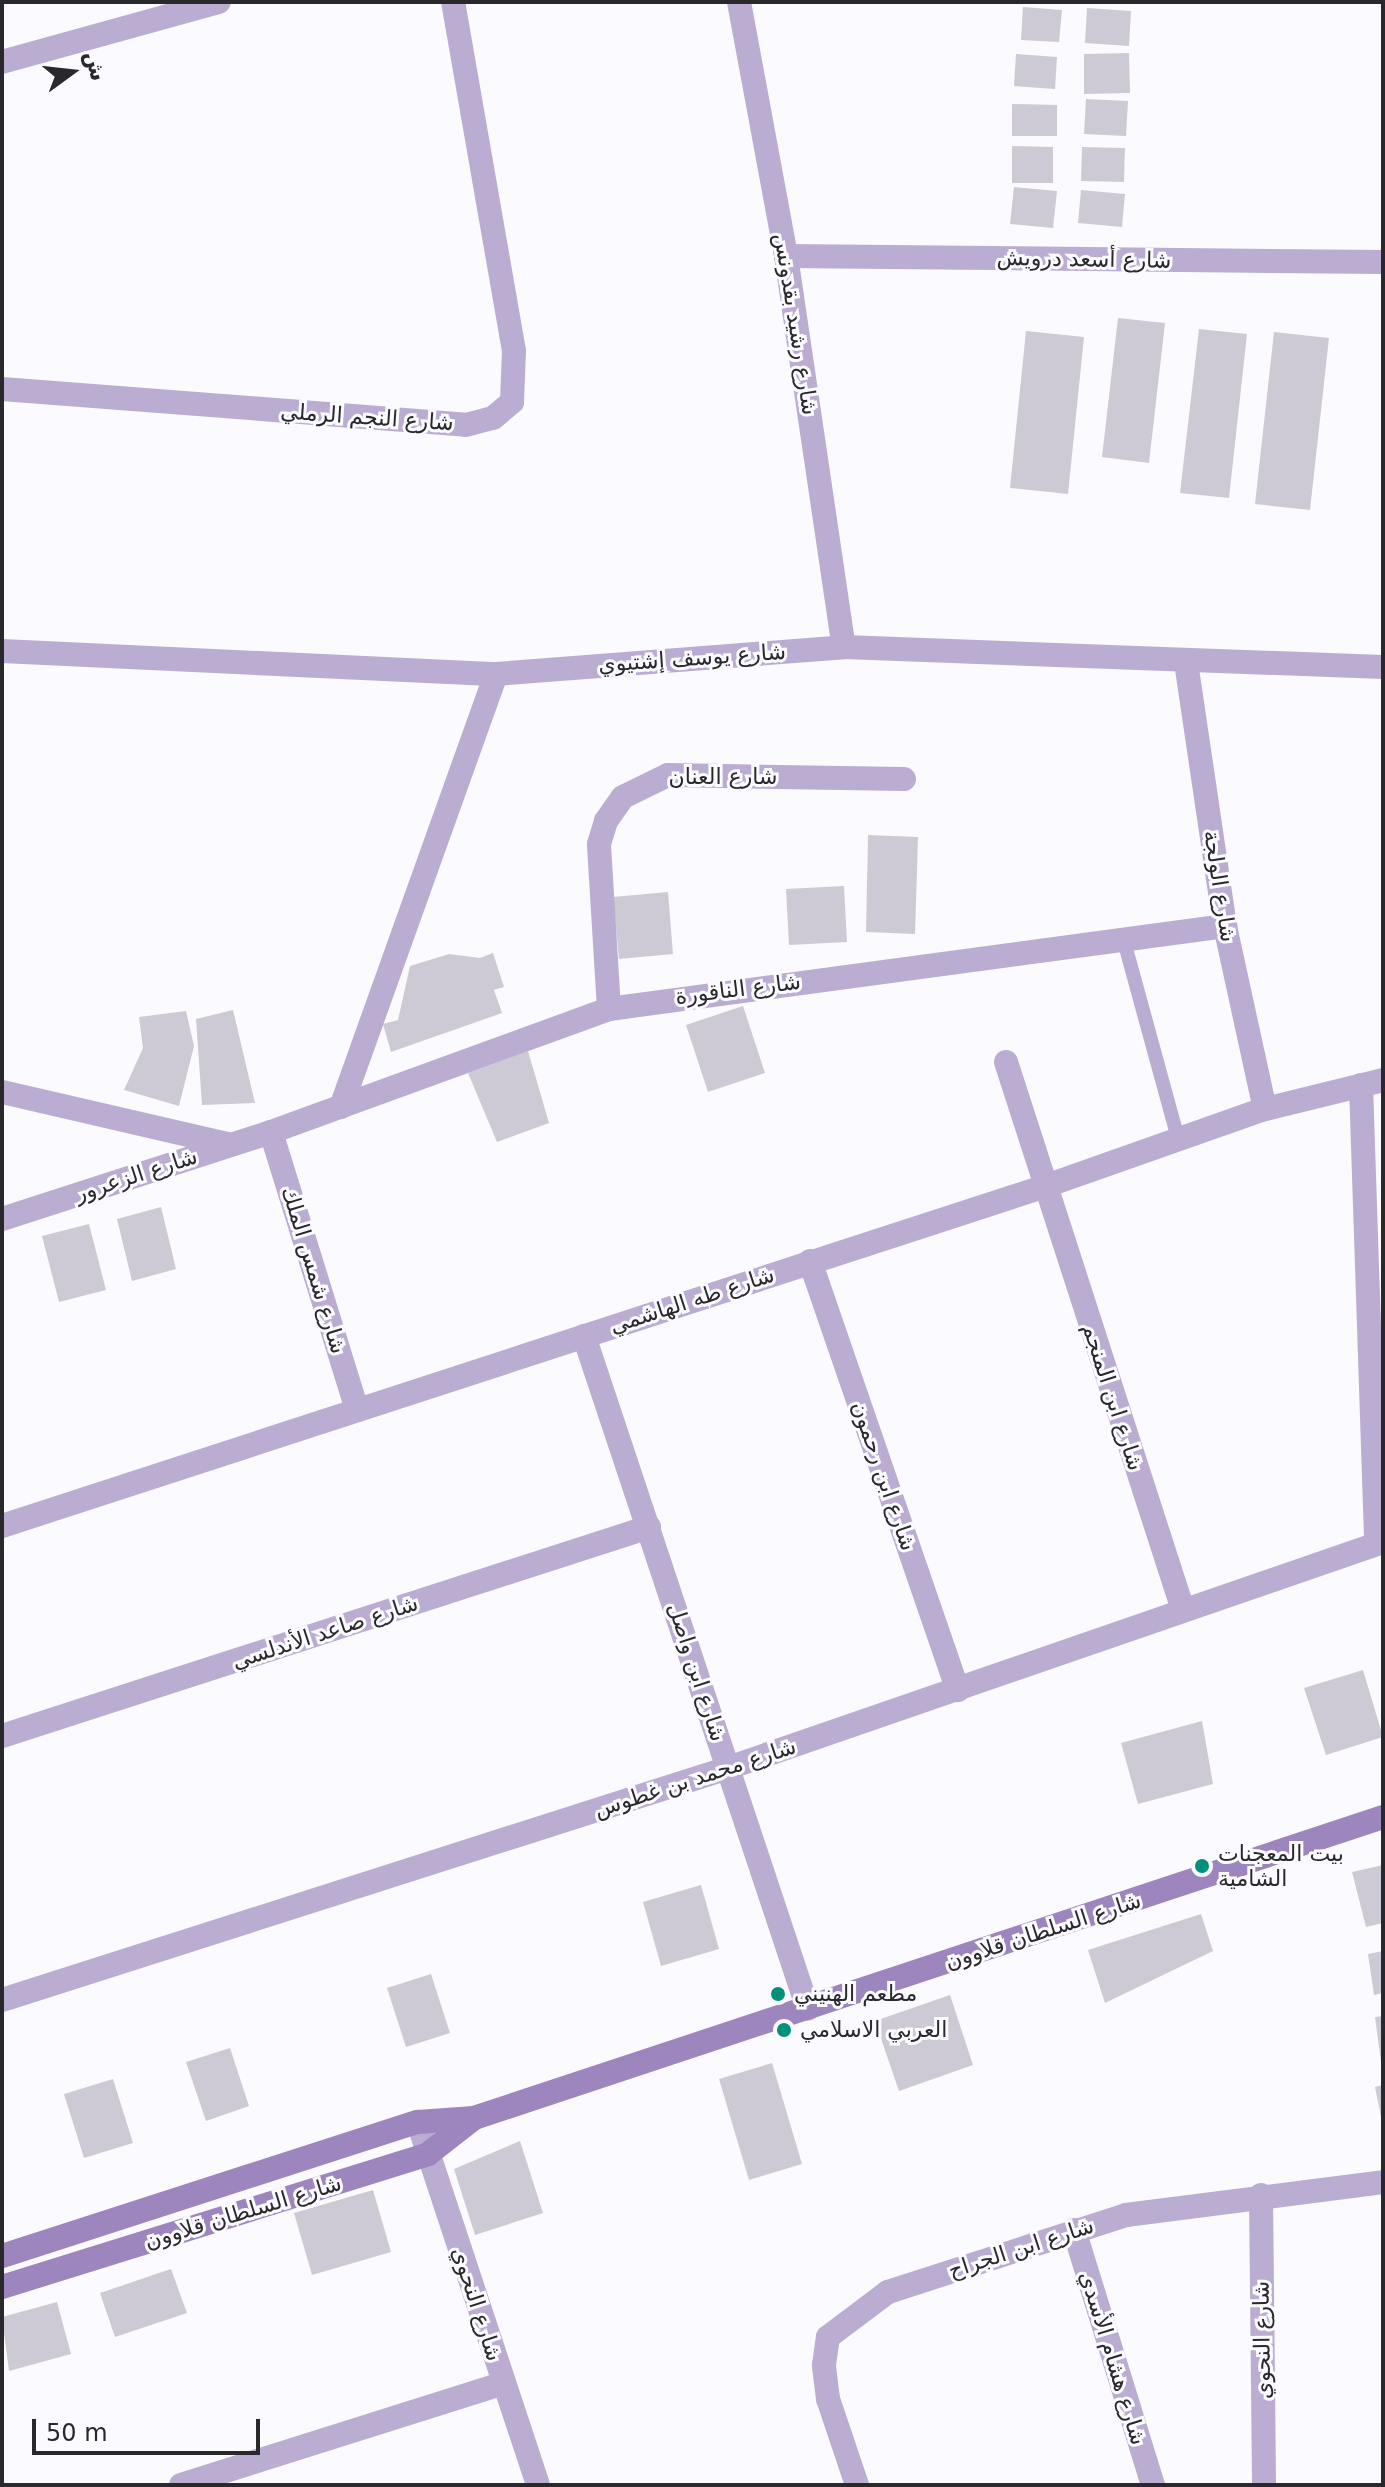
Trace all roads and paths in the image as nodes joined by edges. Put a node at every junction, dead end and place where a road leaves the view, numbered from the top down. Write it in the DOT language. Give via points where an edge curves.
graph roads {
  1 [pos="453,2"];
  2 [pos="739,2"];
  3 [pos="206,4"];
  4 [pos="2,62"];
  5 [pos="786,256"];
  6 [pos="1383,262"];
  7 [pos="2,389"];
  8 [pos="844,647"];
  9 [pos="2,651"];
  10 [pos="1186,662"];
  11 [pos="1383,667"];
  12 [pos="496,674"];
  13 [pos="904,779"];
  14 [pos="1225,926"];
  15 [pos="1124,941"];
  16 [pos="609,1009"];
  17 [pos="1006,1062"];
  18 [pos="1372,1082"];
  19 [pos="2,1092"];
  20 [pos="341,1107"];
  21 [pos="1265,1109"];
  22 [pos="271,1132"];
  23 [pos="1178,1139"];
  24 [pos="230,1145"];
  25 [pos="1043,1187"];
  26 [pos="2,1219"];
  27 [pos="810,1261"];
  28 [pos="584,1336"];
  29 [pos="357,1409"];
  30 [pos="2,1526"];
  31 [pos="649,1527"];
  32 [pos="1379,1543"];
  33 [pos="1182,1607"];
  34 [pos="958,1690"];
  35 [pos="2,1736"];
  36 [pos="728,1768"];
  37 [pos="1383,1817"];
  38 [pos="2,2000"];
  39 [pos="808,2009"];
  40 [pos="474,2118"];
  41 [pos="418,2122"];
  42 [pos="428,2154"];
  43 [pos="1383,2182"];
  44 [pos="1261,2195"];
  45 [pos="1074,2230"];
  46 [pos="2,2256"];
  47 [pos="2,2287"];
  48 [pos="502,2384"];
  49 [pos="181,2485"];
  50 [pos="538,2485"];
  51 [pos="857,2485"];
  52 [pos="1153,2485"];
  53 [pos="1264,2485"];
  1 -- 7 [label="street, شارع النجم الرملي" via="514,351 512,402 493,418 466,425"];
  2 -- 5 [label="street, شارع رشيد بقدونس"];
  3 -- 4 [label="street"];
  5 -- 6 [label="street, شارع أسعد درويش"];
  5 -- 8 [label="street, شارع رشيد بقدونس"];
  8 -- 10 [label="street, شارع يوسف إشتيوي"];
  8 -- 12 [label="street, شارع يوسف إشتيوي"];
  9 -- 12 [label="street, شارع يوسف إشتيوي"];
  10 -- 11 [label="street, شارع يوسف إشتيوي"];
  10 -- 14 [label="street, شارع الولجة"];
  12 -- 20 [label="street"];
  13 -- 16 [label="street, شارع العنان" via="668,775 623,797 606,821 599,844"];
  14 -- 15 [label="street, شارع الناقورة"];
  14 -- 21 [label="street, شارع الولجة"];
  15 -- 16 [label="street, شارع الناقورة"];
  15 -- 23 [label="lane"];
  16 -- 20 [label="street, شارع الناقورة"];
  17 -- 25 [label="street, شارع ابن المنجم"];
  18 -- 21 [label="street, شارع طه الهاشمي"];
  18 -- 32 [label="street"];
  19 -- 24 [label="street"];
  20 -- 22 [label="street, شارع الناقورة"];
  21 -- 23 [label="street, شارع طه الهاشمي"];
  22 -- 24 [label="street, شارع الزعرور"];
  22 -- 29 [label="street, شارع شمس الملك"];
  23 -- 25 [label="street, شارع طه الهاشمي"];
  24 -- 26 [label="street, شارع الزعرور"];
  25 -- 27 [label="street, شارع طه الهاشمي"];
  25 -- 33 [label="street, شارع ابن المنجم"];
  27 -- 28 [label="street, شارع طه الهاشمي"];
  27 -- 34 [label="street, شارع ابن رحمون"];
  28 -- 29 [label="street, شارع طه الهاشمي"];
  28 -- 31 [label="street, شارع ابن واصل"];
  29 -- 30 [label="street, شارع طه الهاشمي"];
  31 -- 35 [label="street, شارع صاعد الأندلسي"];
  31 -- 36 [label="street, شارع ابن واصل"];
  32 -- 33 [label="street, شارع محمد بن غطوس"];
  33 -- 34 [label="street, شارع محمد بن غطوس"];
  34 -- 36 [label="street, شارع محمد بن غطوس"];
  36 -- 38 [label="street, شارع محمد بن غطوس"];
  36 -- 39 [label="street, شارع ابن واصل"];
  37 -- 39 [label="street, شارع السلطان قلاوون"];
  39 -- 40 [label="street, شارع السلطان قلاوون"];
  40 -- 41 [label="street, شارع السلطان قلاوون"];
  40 -- 42 [label="street, شارع السلطان قلاوون"];
  41 -- 42 [label="street, شارع النحوي"];
  41 -- 46 [label="street, شارع السلطان قلاوون"];
  42 -- 47 [label="street, شارع السلطان قلاوون"];
  42 -- 48 [label="street, شارع النحوي"];
  43 -- 44 [label="street, شارع ابن الجراح"];
  44 -- 45 [label="street, شارع ابن الجراح" via="1126,2215"];
  44 -- 53 [label="street, شارع النحوي"];
  45 -- 51 [label="street, شارع ابن الجراح" via="888,2292 828,2337 828,2399"];
  45 -- 52 [label="street, شارع هشام الأسدي"];
  48 -- 49 [label="street"];
  48 -- 50 [label="street, شارع النحوي"];
}
